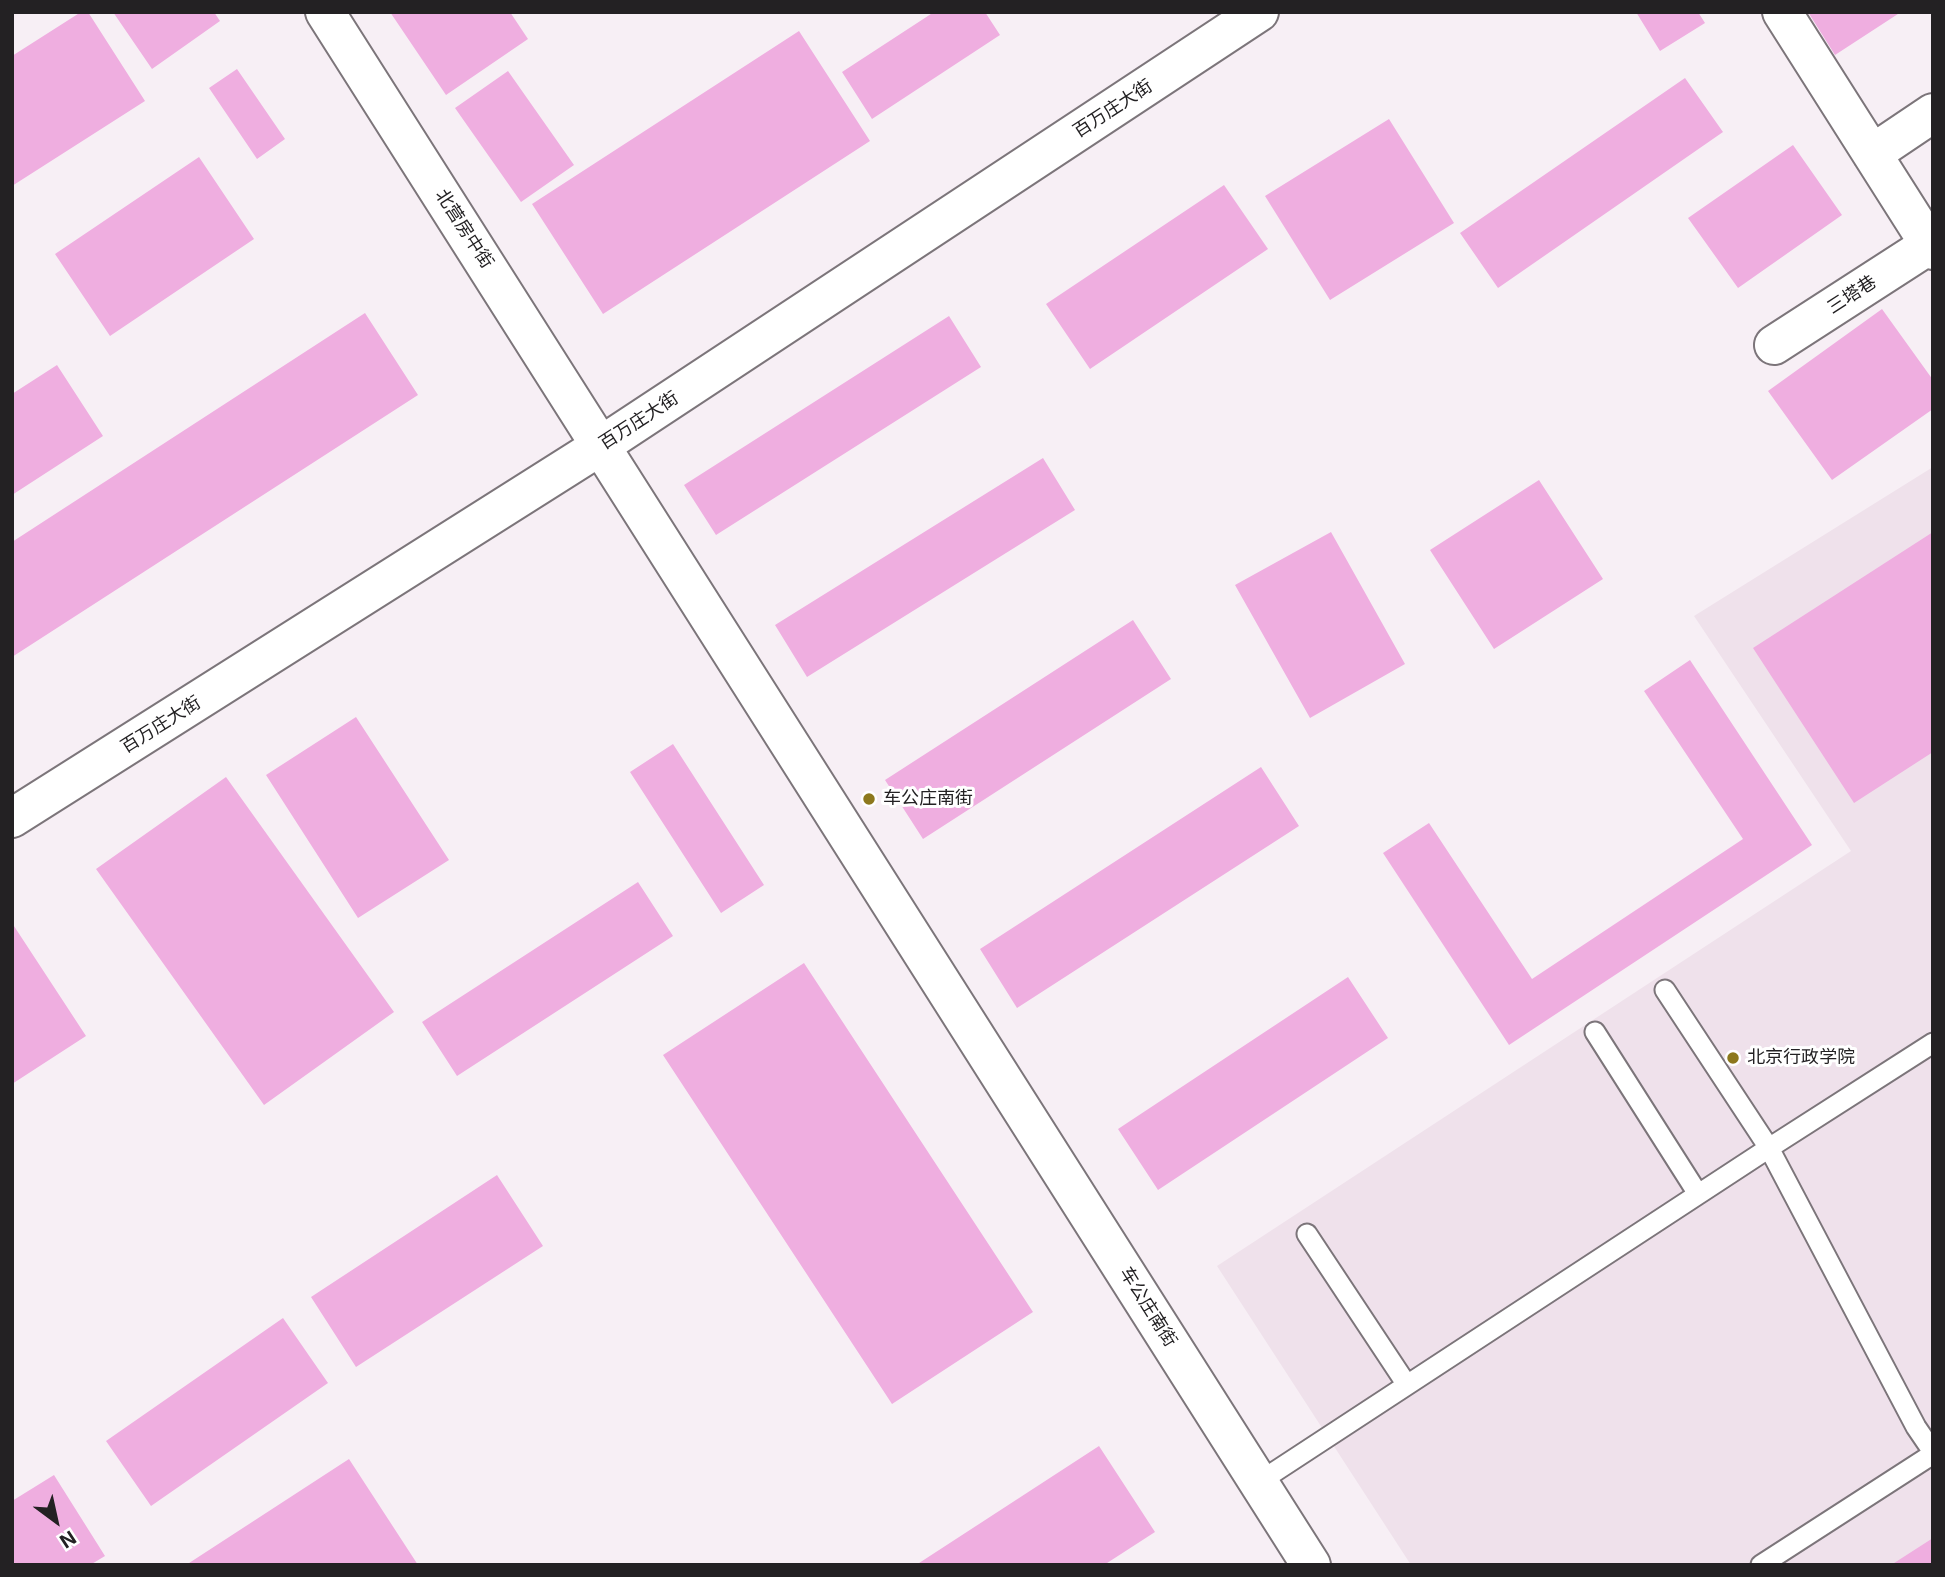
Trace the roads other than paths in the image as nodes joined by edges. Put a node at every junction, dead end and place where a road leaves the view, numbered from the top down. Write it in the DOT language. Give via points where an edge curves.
graph roads {
  1 [pos="325,12"];
  2 [pos="1259,12"];
  3 [pos="1782,12"];
  4 [pos="1933,114"];
  5 [pos="1872,154"];
  6 [pos="1931,247"];
  7 [pos="1774,345"];
  8 [pos="602,445"];
  9 [pos="12,818"];
  10 [pos="1665,990"];
  11 [pos="1595,1032"];
  12 [pos="1933,1043"];
  13 [pos="1769,1148"];
  14 [pos="1698,1194"];
  15 [pos="1307,1234"];
  16 [pos="1407,1385"];
  17 [pos="1933,1453"];
  18 [pos="1259,1482"];
  19 [pos="1311,1565"];
  20 [pos="1761,1565"];
  1 -- 8 [label="street, 北营房中街"];
  2 -- 8 [label="street, 百万庄大街"];
  3 -- 5 [label="street, 三塔巷"];
  4 -- 5 [label="street"];
  5 -- 6 [label="street, 三塔巷"];
  6 -- 7 [label="street, 三塔巷"];
  8 -- 9 [label="street, 百万庄大街"];
  8 -- 18 [label="street, 车公庄南街"];
  10 -- 13 [label="lane"];
  11 -- 14 [label="lane"];
  12 -- 13 [label="lane"];
  13 -- 14 [label="lane"];
  13 -- 17 [label="lane"];
  14 -- 16 [label="lane"];
  15 -- 16 [label="lane"];
  16 -- 18 [label="lane"];
  17 -- 20 [label="lane"];
  18 -- 19 [label="street, 车公庄南街"];
}
